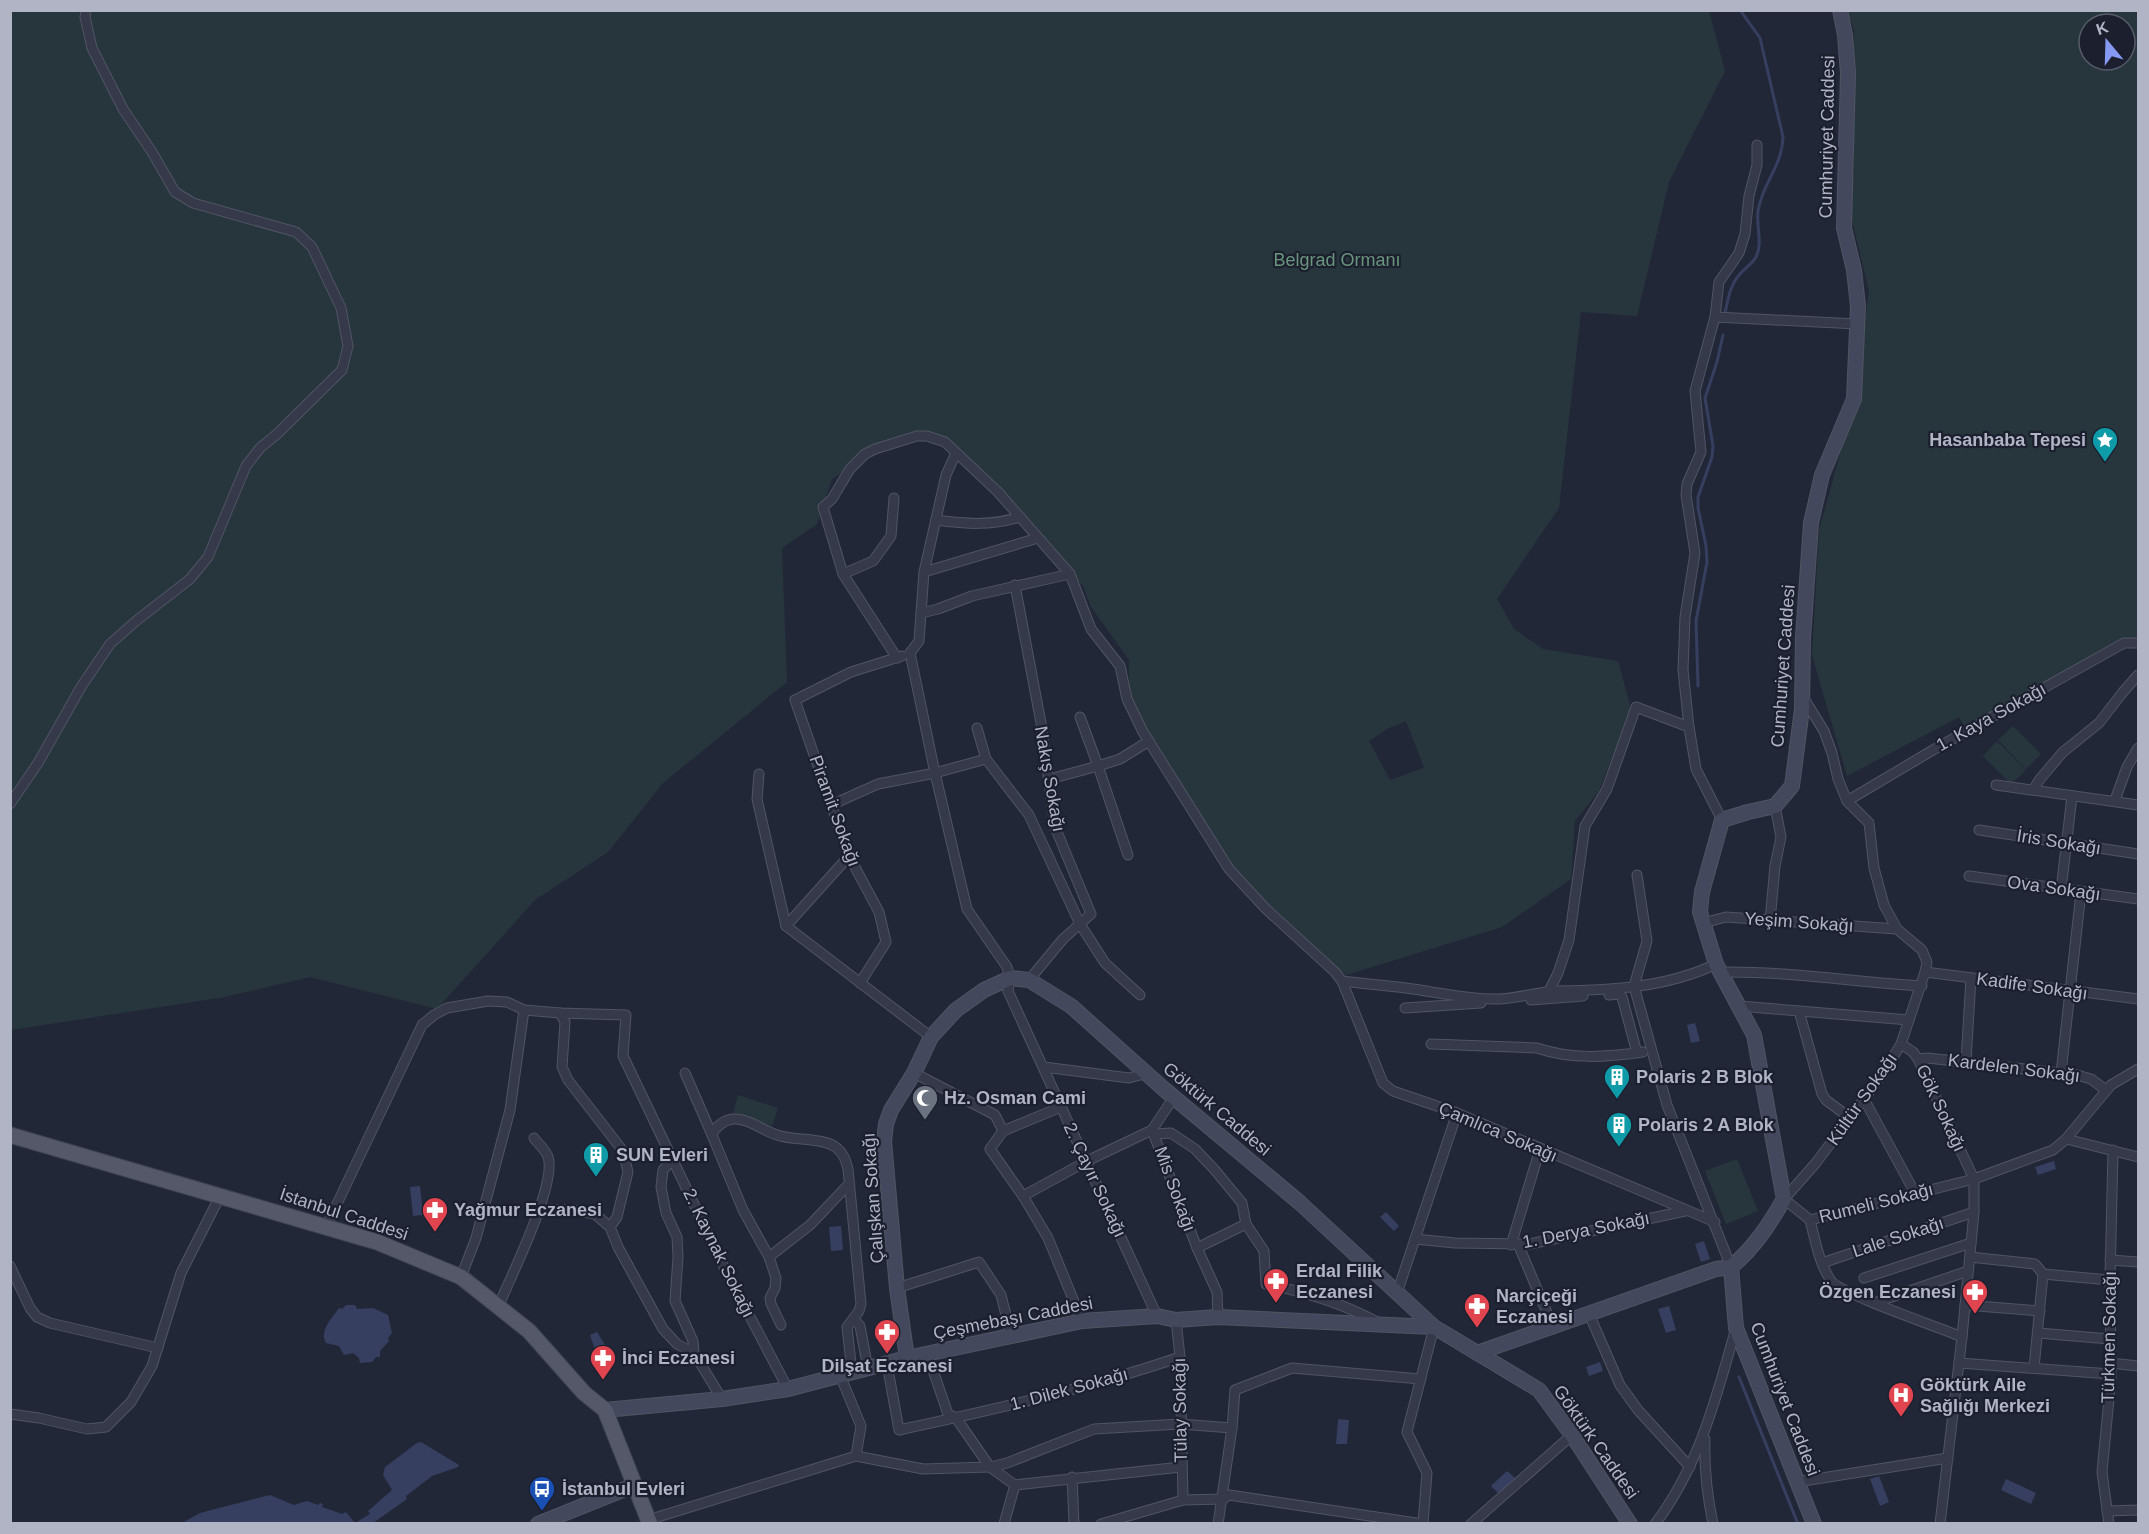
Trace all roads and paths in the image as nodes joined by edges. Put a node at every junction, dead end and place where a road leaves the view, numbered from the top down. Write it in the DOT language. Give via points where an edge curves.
graph roads {
  1 [pos="86,10"];
  2 [pos="1840,10"];
  3 [pos="1757,146"];
  4 [pos="1714,317"];
  5 [pos="1857,324"];
  6 [pos="956,453"];
  7 [pos="894,498"];
  8 [pos="1020,517"];
  9 [pos="936,520"];
  10 [pos="1038,538"];
  11 [pos="924,572"];
  12 [pos="843,574"];
  13 [pos="1070,574"];
  14 [pos="1015,585"];
  15 [pos="921,613"];
  16 [pos="2139,643"];
  17 [pos="910,653"];
  18 [pos="897,658"];
  19 [pos="2139,675"];
  20 [pos="1802,695"];
  21 [pos="1080,717"];
  22 [pos="1689,727"];
  23 [pos="977,728"];
  24 [pos="1149,741"];
  25 [pos="2139,748"];
  26 [pos="986,759"];
  27 [pos="1098,766"];
  28 [pos="935,773"];
  29 [pos="759,774"];
  30 [pos="1050,779"];
  31 [pos="1996,785"];
  32 [pos="2033,790"];
  33 [pos="2072,796"];
  34 [pos="2115,800"];
  35 [pos="1847,801"];
  36 [pos="10,804"];
  37 [pos="831,805"];
  38 [pos="2139,805"];
  39 [pos="1775,806"];
  40 [pos="1722,820"];
  41 [pos="1979,830"];
  42 [pos="2068,844"];
  43 [pos="2139,854"];
  44 [pos="1128,855"];
  45 [pos="849,856"];
  46 [pos="1637,875"];
  47 [pos="1969,876"];
  48 [pos="2061,890"];
  49 [pos="2081,892"];
  50 [pos="2139,898"];
  51 [pos="1770,921"];
  52 [pos="1702,923"];
  53 [pos="1080,924"];
  54 [pos="786,926"];
  55 [pos="1897,929"];
  56 [pos="1718,968"];
  57 [pos="1925,972"];
  58 [pos="1010,978"];
  59 [pos="1971,978"];
  60 [pos="1029,980"];
  61 [pos="1342,981"];
  62 [pos="860,983"];
  63 [pos="1634,986"];
  64 [pos="1922,986"];
  65 [pos="1549,991"];
  66 [pos="2070,991"];
  67 [pos="1140,995"];
  68 [pos="2139,999"];
  69 [pos="1739,1006"];
  70 [pos="1406,1008"];
  71 [pos="524,1010"];
  72 [pos="1799,1011"];
  73 [pos="560,1013"];
  74 [pos="1909,1020"];
  75 [pos="932,1037"];
  76 [pos="1431,1044"];
  77 [pos="1901,1044"];
  78 [pos="1651,1051"];
  79 [pos="1637,1053"];
  80 [pos="1918,1059"];
  81 [pos="1966,1061"];
  82 [pos="1044,1068"];
  83 [pos="2139,1069"];
  84 [pos="2061,1072"];
  85 [pos="685,1073"];
  86 [pos="914,1073"];
  87 [pos="1148,1073"];
  88 [pos="2106,1090"];
  89 [pos="1174,1097"];
  90 [pos="1864,1099"];
  91 [pos="1061,1107"];
  92 [pos="1457,1113"];
  93 [pos="1850,1118"];
  94 [pos="1003,1131"];
  95 [pos="1153,1132"];
  96 [pos="10,1135"];
  97 [pos="712,1136"];
  98 [pos="534,1138"];
  99 [pos="2066,1139"];
  100 [pos="1540,1149"];
  101 [pos="2113,1150"];
  102 [pos="2139,1157"];
  103 [pos="672,1160"];
  104 [pos="1087,1161"];
  105 [pos="1974,1179"];
  106 [pos="849,1184"];
  107 [pos="1915,1192"];
  108 [pos="220,1196"];
  109 [pos="1023,1196"];
  110 [pos="1784,1199"];
  111 [pos="540,1209"];
  112 [pos="1686,1210"];
  113 [pos="1974,1212"];
  114 [pos="1809,1220"];
  115 [pos="1715,1222"];
  116 [pos="1246,1224"];
  117 [pos="326,1227"];
  118 [pos="610,1227"];
  119 [pos="1415,1239"];
  120 [pos="1971,1243"];
  121 [pos="1515,1244"];
  122 [pos="1197,1248"];
  123 [pos="770,1257"];
  124 [pos="1970,1257"];
  125 [pos="2110,1260"];
  126 [pos="2139,1262"];
  127 [pos="1822,1263"];
  128 [pos="10,1266"];
  129 [pos="1731,1268"];
  130 [pos="1968,1271"];
  131 [pos="2043,1274"];
  132 [pos="461,1277"];
  133 [pos="1864,1278"];
  134 [pos="2110,1280"];
  135 [pos="897,1288"];
  136 [pos="1397,1293"];
  137 [pos="1874,1303"];
  138 [pos="499,1305"];
  139 [pos="1965,1305"];
  140 [pos="2040,1311"];
  141 [pos="1589,1314"];
  142 [pos="1157,1316"];
  143 [pos="1218,1317"];
  144 [pos="855,1319"];
  145 [pos="1176,1320"];
  146 [pos="1082,1321"];
  147 [pos="781,1325"];
  148 [pos="1383,1325"];
  149 [pos="1434,1327"];
  150 [pos="1553,1327"];
  151 [pos="1736,1328"];
  152 [pos="2038,1333"];
  153 [pos="1011,1335"];
  154 [pos="1962,1337"];
  155 [pos="2110,1339"];
  156 [pos="158,1348"];
  157 [pos="694,1353"];
  158 [pos="927,1353"];
  159 [pos="1477,1353"];
  160 [pos="1180,1357"];
  161 [pos="907,1358"];
  162 [pos="1959,1363"];
  163 [pos="2110,1363"];
  164 [pos="887,1364"];
  165 [pos="2139,1366"];
  166 [pos="2034,1368"];
  167 [pos="868,1369"];
  168 [pos="846,1374"];
  169 [pos="2110,1374"];
  170 [pos="1421,1379"];
  171 [pos="788,1389"];
  172 [pos="722,1400"];
  173 [pos="605,1410"];
  174 [pos="10,1414"];
  175 [pos="956,1418"];
  176 [pos="1180,1424"];
  177 [pos="1232,1428"];
  178 [pos="1705,1433"];
  179 [pos="1572,1435"];
  180 [pos="856,1456"];
  181 [pos="1948,1458"];
  182 [pos="990,1467"];
  183 [pos="1181,1467"];
  184 [pos="1690,1467"];
  185 [pos="1072,1477"];
  186 [pos="1797,1482"];
  187 [pos="635,1485"];
  188 [pos="1015,1485"];
  189 [pos="1223,1499"];
  190 [pos="1183,1500"];
  191 [pos="2139,1510"];
  192 [pos="2107,1511"];
  193 [pos="649,1522"];
  194 [pos="538,1524"];
  195 [pos="1005,1524"];
  196 [pos="1074,1524"];
  197 [pos="1101,1524"];
  198 [pos="1218,1524"];
  199 [pos="1423,1524"];
  200 [pos="1472,1524"];
  201 [pos="1630,1524"];
  202 [pos="1655,1524"];
  203 [pos="1713,1524"];
  204 [pos="1814,1524"];
  205 [pos="1940,1524"];
  206 [pos="2109,1524"];
  1 -- 36 [label="street" via="92,48 123,109 175,192 193,204 296,231 312,247 341,308 348,346 342,370 246,466 208,557 190,579 110,644"];
  2 -- 5 [label="main road, Cumhuriyet Caddesi" via="1848,73 1844,228 1854,270"];
  3 -- 4 [label="street" via="1745,234 1739,253 1719,282"];
  4 -- 5 [label="street"];
  4 -- 22 [label="street" via="1695,391 1701,452 1686,484 1695,553 1684,617 1683,670"];
  5 -- 20 [label="main road, Cumhuriyet Caddesi" via="1854,399 1822,475 1811,523"];
  6 -- 8 [label="street"];
  6 -- 9 [label="street" via="946,476"];
  6 -- 12 [label="street" via="936,438 917,436 875,449 856,462 823,507"];
  7 -- 12 [label="street" via="891,536 873,561"];
  8 -- 9 [label="street" via="984,525"];
  8 -- 10 [label="street"];
  9 -- 11 [label="street"];
  10 -- 11 [label="street"];
  10 -- 13 [label="street"];
  11 -- 15 [label="street"];
  12 -- 18 [label="street"];
  13 -- 14 [label="street"];
  13 -- 24 [label="street" via="1091,629 1120,666 1127,699"];
  14 -- 15 [label="street"];
  14 -- 30 [label="street, Nakış Sokağı"];
  15 -- 17 [label="street" via="919,641"];
  16 -- 35 [label="street, 1. Kaya Sokağı" via="2124,643"];
  17 -- 18 [label="street"];
  17 -- 28 [label="street"];
  18 -- 37 [label="street, Piramit Sokağı" via="850,672 795,700"];
  19 -- 32 [label="street" via="2099,723 2063,752"];
  20 -- 35 [label="street" via="1824,730"];
  20 -- 39 [label="main road, Cumhuriyet Caddesi" via="1792,786"];
  21 -- 27 [label="street"];
  22 -- 40 [label="street" via="1696,769"];
  22 -- 65 [label="street" via="1636,707 1607,789 1585,826 1569,940"];
  23 -- 26 [label="street"];
  24 -- 27 [label="street" via="1120,759"];
  24 -- 61 [label="street" via="1229,869"];
  25 -- 34 [label="street"];
  26 -- 28 [label="street"];
  26 -- 53 [label="street" via="1029,815"];
  27 -- 30 [label="street"];
  27 -- 44 [label="street"];
  28 -- 37 [label="street" via="878,784"];
  28 -- 58 [label="street" via="967,909 1007,967"];
  29 -- 54 [label="street" via="757,799"];
  30 -- 53 [label="street, Nakış Sokağı" via="1055,827 1091,914"];
  31 -- 32 [label="street"];
  32 -- 33 [label="street"];
  33 -- 34 [label="street"];
  33 -- 42 [label="street"];
  34 -- 38 [label="street"];
  35 -- 55 [label="street" via="1869,823 1874,868 1884,905"];
  37 -- 45 [label="street, Piramit Sokağı"];
  39 -- 40 [label="main road"];
  39 -- 51 [label="street" via="1781,837"];
  40 -- 52 [label="main road" via="1702,892"];
  41 -- 42 [label="street, İris Sokağı"];
  42 -- 43 [label="street, İris Sokağı"];
  42 -- 48 [label="street"];
  45 -- 54 [label="street"];
  45 -- 62 [label="street, Piramit Sokağı" via="879,912 886,942"];
  46 -- 63 [label="street" via="1647,941"];
  47 -- 48 [label="street, Ova Sokağı"];
  48 -- 49 [label="street, Ova Sokağı"];
  49 -- 50 [label="street, Ova Sokağı"];
  49 -- 66 [label="street"];
  51 -- 52 [label="street, Yeşim Sokağı" via="1726,917"];
  51 -- 55 [label="street, Yeşim Sokağı"];
  52 -- 56 [label="main road"];
  53 -- 60 [label="street"];
  53 -- 67 [label="street" via="1105,963"];
  54 -- 62 [label="street"];
  55 -- 57 [label="street, Kültür Sokağı" via="1922,950 1927,962"];
  56 -- 63 [label="street"];
  56 -- 64 [label="street"];
  56 -- 69 [label="main road"];
  57 -- 59 [label="street, Kadife Sokağı"];
  57 -- 64 [label="street, Kültür Sokağı"];
  58 -- 60 [label="main road, Göktürk Caddesi"];
  58 -- 75 [label="main road, Çalışkan Sokağı" via="956,1010"];
  58 -- 82 [label="street, 2. Çayır Sokağı" via="1008,991"];
  59 -- 66 [label="street, Kadife Sokağı"];
  59 -- 81 [label="street"];
  60 -- 87 [label="main road, Göktürk Caddesi" via="1071,1006"];
  61 -- 65 [label="street" via="1498,999"];
  61 -- 92 [label="street, Çamlıca Sokağı" via="1383,1083 1393,1091"];
  62 -- 75 [label="street"];
  63 -- 65 [label="street"];
  63 -- 78 [label="street"];
  64 -- 74 [label="street, Kültür Sokağı"];
  66 -- 68 [label="street, Kadife Sokağı"];
  66 -- 84 [label="street"];
  69 -- 72 [label="street"];
  69 -- 110 [label="main road" via="1754,1035"];
  70 -- 79 [label="street" via="1620,994"];
  71 -- 73 [label="street"];
  71 -- 117 [label="street" via="507,1002 488,1001 447,1008 422,1025"];
  71 -- 132 [label="street" via="510,1110 476,1238"];
  72 -- 74 [label="street"];
  72 -- 93 [label="street" via="1822,1094"];
  73 -- 103 [label="street, 2. Kaynak Sokağı" via="626,1014 623,1056"];
  73 -- 118 [label="street" via="565,1022 562,1067 623,1151 628,1172 617,1218"];
  74 -- 77 [label="street, Kültür Sokağı"];
  75 -- 86 [label="main road, Çalışkan Sokağı"];
  76 -- 79 [label="street" via="1537,1048 1585,1058"];
  77 -- 80 [label="street, Gök Sokağı"];
  77 -- 90 [label="street, Kültür Sokağı"];
  78 -- 79 [label="street"];
  78 -- 115 [label="street" via="1667,1105"];
  80 -- 81 [label="street, Kardelen Sokağı"];
  80 -- 105 [label="street, Gök Sokağı"];
  81 -- 84 [label="street, Kardelen Sokağı"];
  82 -- 87 [label="street" via="1129,1078"];
  82 -- 91 [label="street, 2. Çayır Sokağı"];
  83 -- 88 [label="street, Rumeli Sokağı"];
  84 -- 88 [label="street, Kardelen Sokağı" via="2091,1079"];
  85 -- 97 [label="street"];
  86 -- 94 [label="street" via="995,1115"];
  86 -- 135 [label="main road, Çalışkan Sokağı" via="891,1110 884,1142"];
  87 -- 89 [label="main road, Göktürk Caddesi"];
  88 -- 99 [label="street, Rumeli Sokağı"];
  89 -- 95 [label="street"];
  89 -- 136 [label="main road, Göktürk Caddesi" via="1299,1202"];
  90 -- 93 [label="street, Kültür Sokağı"];
  90 -- 107 [label="street"];
  91 -- 94 [label="street"];
  91 -- 104 [label="street, 2. Çayır Sokağı"];
  92 -- 100 [label="street, Çamlıca Sokağı"];
  92 -- 119 [label="street"];
  93 -- 110 [label="street, Kültür Sokağı"];
  94 -- 109 [label="street" via="990,1149"];
  95 -- 104 [label="street"];
  95 -- 116 [label="street" via="1171,1133 1195,1149 1242,1203"];
  95 -- 122 [label="street, Mis Sokağı"];
  96 -- 108 [label="main road, İstanbul Caddesi"];
  97 -- 106 [label="street" via="718,1126 735,1119 778,1136 836,1147 844,1156"];
  97 -- 123 [label="street" via="743,1210"];
  98 -- 111 [label="street" via="548,1156"];
  99 -- 101 [label="street"];
  99 -- 105 [label="street, Rumeli Sokağı" via="2053,1150"];
  100 -- 112 [label="street, Çamlıca Sokağı"];
  100 -- 121 [label="street"];
  101 -- 102 [label="street"];
  101 -- 125 [label="street, Türkmen Sokağı"];
  103 -- 157 [label="street" via="663,1170 661,1187 666,1213 677,1237 675,1301 693,1341"];
  103 -- 171 [label="street, 2. Kaynak Sokağı"];
  104 -- 109 [label="street"];
  104 -- 142 [label="street, 2. Çayır Sokağı"];
  105 -- 107 [label="street, Rumeli Sokağı"];
  105 -- 113 [label="street"];
  106 -- 123 [label="street" via="810,1225"];
  106 -- 144 [label="street" via="861,1304"];
  107 -- 114 [label="street, Rumeli Sokağı"];
  108 -- 117 [label="main road, İstanbul Caddesi"];
  108 -- 156 [label="street" via="181,1273"];
  109 -- 146 [label="street" via="1048,1238"];
  110 -- 114 [label="street, Rumeli Sokağı"];
  110 -- 129 [label="main road" via="1748,1253"];
  111 -- 118 [label="street" via="596,1214"];
  111 -- 138 [label="street"];
  112 -- 115 [label="street, Çamlıca Sokağı"];
  112 -- 121 [label="street, 1. Derya Sokağı"];
  113 -- 120 [label="street"];
  113 -- 127 [label="street, Lale Sokağı"];
  114 -- 127 [label="street"];
  115 -- 129 [label="street"];
  116 -- 122 [label="street, Mis Sokağı"];
  116 -- 148 [label="street" via="1264,1251 1266,1284 1357,1310"];
  117 -- 132 [label="main road, İstanbul Caddesi" via="377,1242"];
  118 -- 157 [label="street" via="663,1329 677,1344"];
  119 -- 121 [label="street, 1. Derya Sokağı"];
  119 -- 136 [label="street"];
  120 -- 124 [label="street"];
  120 -- 133 [label="street"];
  121 -- 150 [label="street"];
  122 -- 143 [label="street, Mis Sokağı" via="1217,1292"];
  123 -- 147 [label="street" via="776,1278 771,1304"];
  124 -- 130 [label="street"];
  124 -- 131 [label="street" via="2035,1264"];
  125 -- 126 [label="street"];
  125 -- 134 [label="street, Türkmen Sokağı"];
  127 -- 137 [label="street" via="1832,1283"];
  128 -- 156 [label="street" via="37,1317"];
  129 -- 141 [label="main road" via="1716,1269"];
  129 -- 151 [label="main road, Cumhuriyet Caddesi"];
  130 -- 137 [label="street"];
  130 -- 139 [label="street"];
  131 -- 134 [label="street"];
  131 -- 140 [label="street"];
  132 -- 138 [label="main road, İstanbul Caddesi"];
  134 -- 155 [label="street, Türkmen Sokağı"];
  135 -- 153 [label="street" via="979,1262 1001,1295"];
  135 -- 161 [label="main road, Çalışkan Sokağı"];
  136 -- 149 [label="main road, Göktürk Caddesi"];
  137 -- 154 [label="street"];
  138 -- 173 [label="main road, İstanbul Caddesi"];
  139 -- 140 [label="street"];
  139 -- 154 [label="street"];
  140 -- 152 [label="street"];
  141 -- 150 [label="main road"];
  141 -- 184 [label="street" via="1620,1385"];
  142 -- 145 [label="main road, Çeşmebaşı Caddesi"];
  142 -- 146 [label="main road, Çeşmebaşı Caddesi"];
  143 -- 145 [label="main road, Çeşmebaşı Caddesi"];
  143 -- 148 [label="main road, Çeşmebaşı Caddesi"];
  144 -- 167 [label="street" via="860,1326"];
  144 -- 168 [label="street" via="847,1327"];
  145 -- 160 [label="street, Tülay Sokağı"];
  146 -- 153 [label="main road, Çeşmebaşı Caddesi"];
  148 -- 149 [label="main road, Çeşmebaşı Caddesi"];
  149 -- 159 [label="main road, Göktürk Caddesi"];
  149 -- 170 [label="street"];
  150 -- 159 [label="main road"];
  151 -- 178 [label="street"];
  151 -- 186 [label="main road, Cumhuriyet Caddesi"];
  152 -- 155 [label="street"];
  152 -- 166 [label="street"];
  153 -- 158 [label="main road, Çeşmebaşı Caddesi"];
  154 -- 162 [label="street"];
  155 -- 163 [label="street, Türkmen Sokağı"];
  156 -- 174 [label="street" via="131,1402 106,1427 87,1429"];
  157 -- 172 [label="street"];
  158 -- 161 [label="main road, Çeşmebaşı Caddesi"];
  158 -- 175 [label="street" via="948,1414"];
  159 -- 179 [label="main road, Göktürk Caddesi" via="1539,1390"];
  160 -- 175 [label="street, 1. Dilek Sokağı"];
  160 -- 176 [label="street, Tülay Sokağı"];
  161 -- 164 [label="main road, Çeşmebaşı Caddesi"];
  162 -- 166 [label="street"];
  162 -- 181 [label="street"];
  163 -- 165 [label="street"];
  163 -- 169 [label="street, Türkmen Sokağı"];
  164 -- 167 [label="main road, Çeşmebaşı Caddesi"];
  164 -- 175 [label="street, 1. Dilek Sokağı" via="899,1430"];
  166 -- 169 [label="street"];
  167 -- 168 [label="main road, Çeşmebaşı Caddesi"];
  168 -- 171 [label="main road, Çeşmebaşı Caddesi"];
  168 -- 180 [label="street" via="861,1426"];
  169 -- 192 [label="street, Türkmen Sokağı" via="2102,1472"];
  170 -- 177 [label="street" via="1292,1368 1234,1390"];
  170 -- 199 [label="street" via="1407,1432 1427,1473"];
  171 -- 172 [label="main road, Çeşmebaşı Caddesi"];
  172 -- 173 [label="main road, Çeşmebaşı Caddesi"];
  173 -- 187 [label="main road, İstanbul Caddesi"];
  175 -- 182 [label="street"];
  176 -- 177 [label="street"];
  176 -- 182 [label="street" via="1094,1429"];
  176 -- 183 [label="street, Tülay Sokağı"];
  177 -- 189 [label="street"];
  178 -- 184 [label="street"];
  178 -- 203 [label="street" via="1706,1483"];
  179 -- 200 [label="street"];
  179 -- 201 [label="main road, Göktürk Caddesi"];
  180 -- 182 [label="street" via="923,1469"];
  180 -- 193 [label="street"];
  181 -- 186 [label="street"];
  181 -- 205 [label="street"];
  182 -- 188 [label="street"];
  183 -- 185 [label="street"];
  183 -- 190 [label="street, Tülay Sokağı"];
  184 -- 202 [label="street"];
  185 -- 188 [label="street"];
  185 -- 196 [label="street"];
  186 -- 204 [label="main road, Cumhuriyet Caddesi"];
  187 -- 193 [label="main road, İstanbul Caddesi"];
  187 -- 194 [label="main road"];
  188 -- 195 [label="street"];
  189 -- 190 [label="street"];
  189 -- 198 [label="street"];
  189 -- 199 [label="street" via="1229,1496"];
  190 -- 197 [label="street"];
  191 -- 192 [label="street"];
  192 -- 206 [label="street, Türkmen Sokağı"];
}
